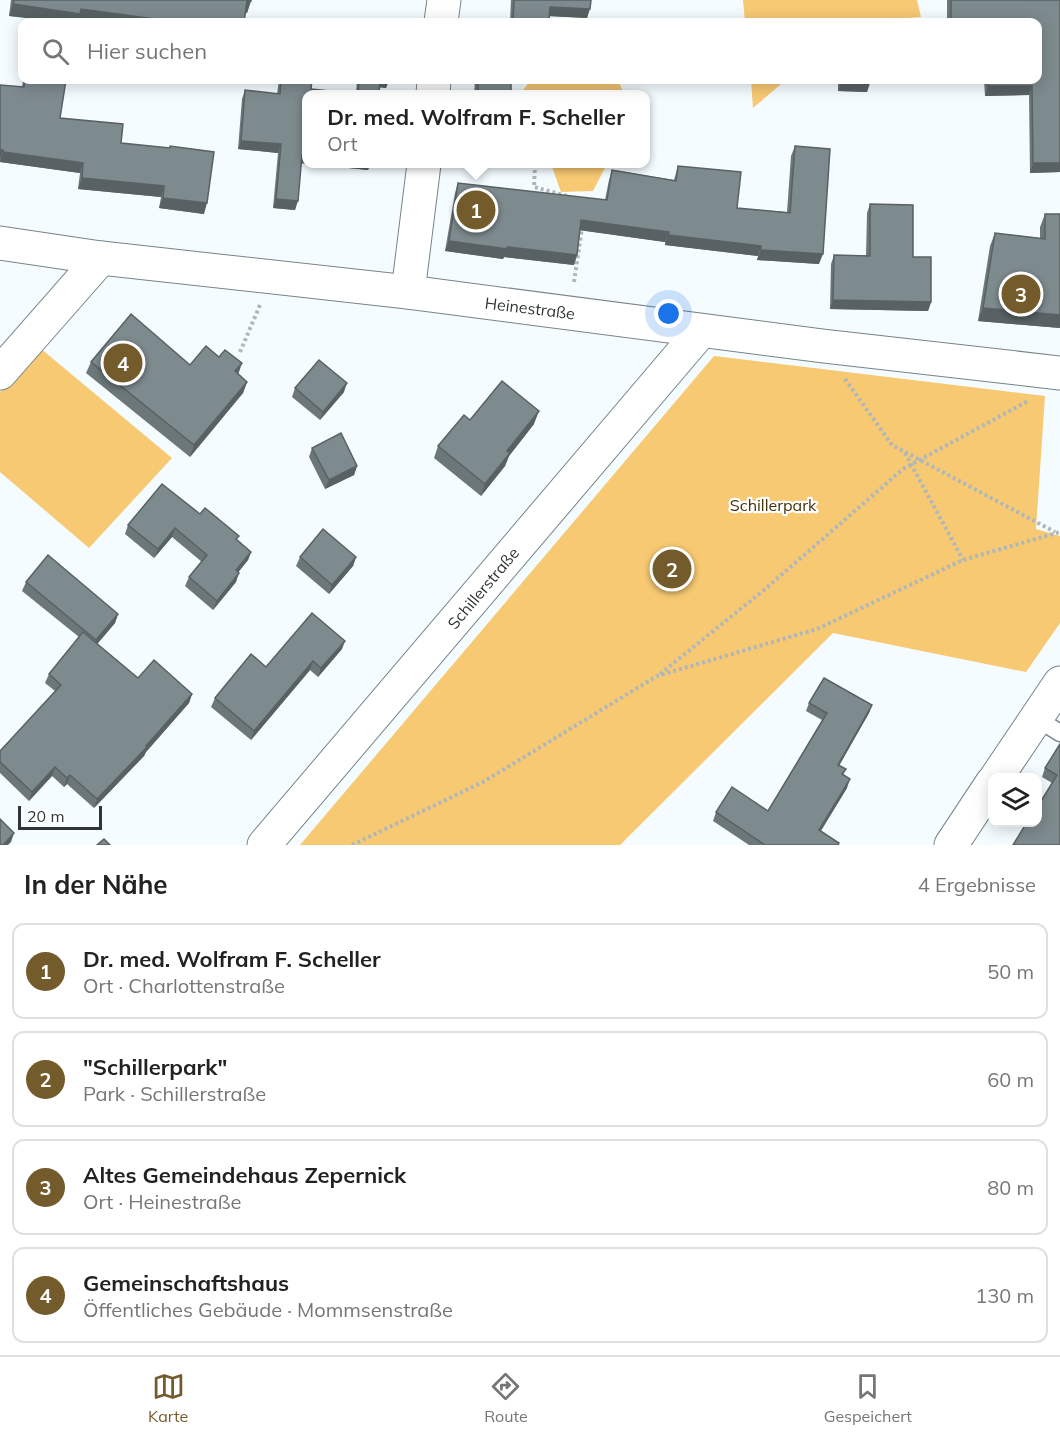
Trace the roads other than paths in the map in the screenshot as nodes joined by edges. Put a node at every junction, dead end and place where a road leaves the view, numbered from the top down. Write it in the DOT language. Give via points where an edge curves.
graph roads {
  1 [pos="444,0"];
  2 [pos="442,18"];
  3 [pos="424,168"];
  4 [pos="0,243"];
  5 [pos="101,258"];
  6 [pos="408,292"];
  7 [pos="701,330"];
  8 [pos="1053,372"];
  9 [pos="0,373"];
  10 [pos="1060,683"];
  11 [pos="1048,726"];
  12 [pos="1000,773"];
  13 [pos="988,790"];
  14 [pos="264,845"];
  15 [pos="951,845"];
  1 -- 2 [label="street"];
  3 -- 6 [label="street"];
  4 -- 5 [label="street, Heinestraße"];
  5 -- 6 [label="street, Heinestraße"];
  5 -- 9 [label="street"];
  6 -- 7 [label="street, Heinestraße"];
  7 -- 8 [label="street, Heinestraße"];
  7 -- 14 [label="street, Schillerstraße"];
  10 -- 11 [label="street"];
  11 -- 12 [label="street"];
  13 -- 15 [label="street"];
}
